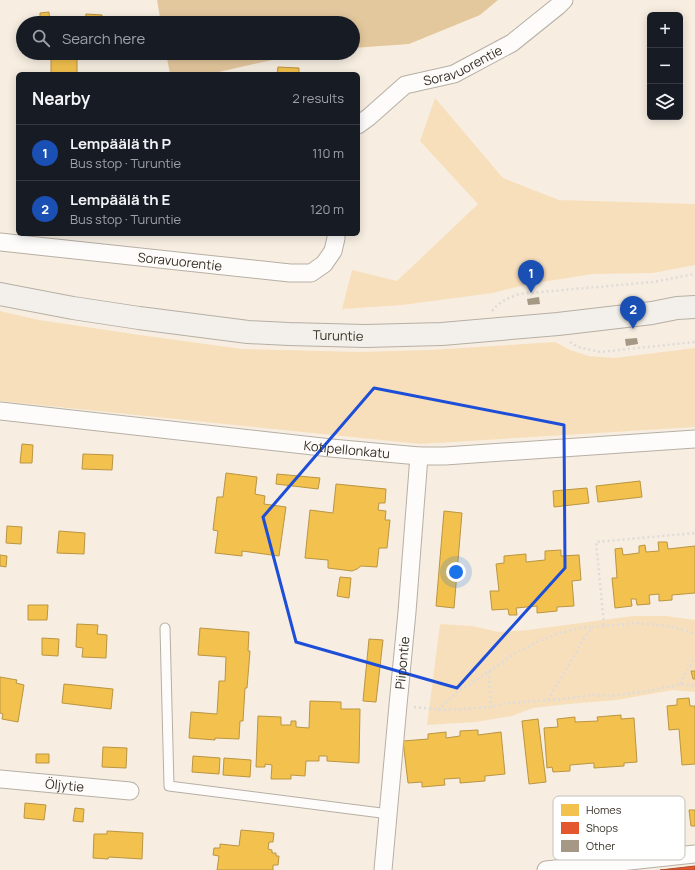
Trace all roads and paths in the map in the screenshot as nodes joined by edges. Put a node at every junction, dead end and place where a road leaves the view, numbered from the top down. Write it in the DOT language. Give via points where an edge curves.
graph roads {
  1 [pos="564,0"];
  2 [pos="360,124"];
  3 [pos="336,236"];
  4 [pos="0,242"];
  5 [pos="695,274"];
  6 [pos="0,294"];
  7 [pos="689,306"];
  8 [pos="478,331"];
  9 [pos="568,341"];
  10 [pos="695,342"];
  11 [pos="0,411"];
  12 [pos="695,439"];
  13 [pos="419,456"];
  14 [pos="695,533"];
  15 [pos="604,626"];
  16 [pos="593,627"];
  17 [pos="166,628"];
  18 [pos="695,634"];
  19 [pos="695,658"];
  20 [pos="489,671"];
  21 [pos="681,684"];
  22 [pos="695,686"];
  23 [pos="548,700"];
  24 [pos="491,707"];
  25 [pos="430,708"];
  26 [pos="438,710"];
  27 [pos="0,779"];
  28 [pos="130,791"];
  29 [pos="389,814"];
  30 [pos="695,854"];
  31 [pos="685,855"];
  32 [pos="651,860"];
  33 [pos="599,867"];
  34 [pos="383,870"];
  35 [pos="546,870"];
  1 -- 2 [label="street, Soravuorentie" via="512,43 454,74 405,85"];
  3 -- 4 [label="street, Soravuorentie" via="333,251 324,264 311,273 290,273"];
  5 -- 8 [label="path" via="653,282 519,294 497,305"];
  6 -- 8 [label="main road, Turuntie" via="73,308 248,332 365,336"];
  7 -- 8 [label="main road, Turuntie" via="558,324"];
  9 -- 10 [label="path" via="578,347 600,352"];
  11 -- 13 [label="street, Kotipellonkatu"];
  12 -- 13 [label="street, Kotipellonkatu"];
  13 -- 29 [label="street, Piipontie"];
  14 -- 15 [label="path" via="596,542"];
  15 -- 16 [label="path"];
  15 -- 18 [label="path" via="638,623 674,627"];
  16 -- 20 [label="path" via="559,633 535,643"];
  16 -- 23 [label="path" via="585,636"];
  17 -- 29 [label="lane" via="169,786"];
  19 -- 21 [label="path"];
  20 -- 24 [label="path"];
  20 -- 26 [label="path" via="458,691"];
  21 -- 22 [label="path"];
  21 -- 23 [label="path" via="611,696 594,695"];
  23 -- 24 [label="path" via="507,703"];
  24 -- 26 [label="path"];
  25 -- 26 [label="path"];
  27 -- 28 [label="street, Öljytie"];
  29 -- 34 [label="street, Piipontie"];
  30 -- 31 [label="street"];
  32 -- 33 [label="street"];
  33 -- 35 [label="street"];
}
